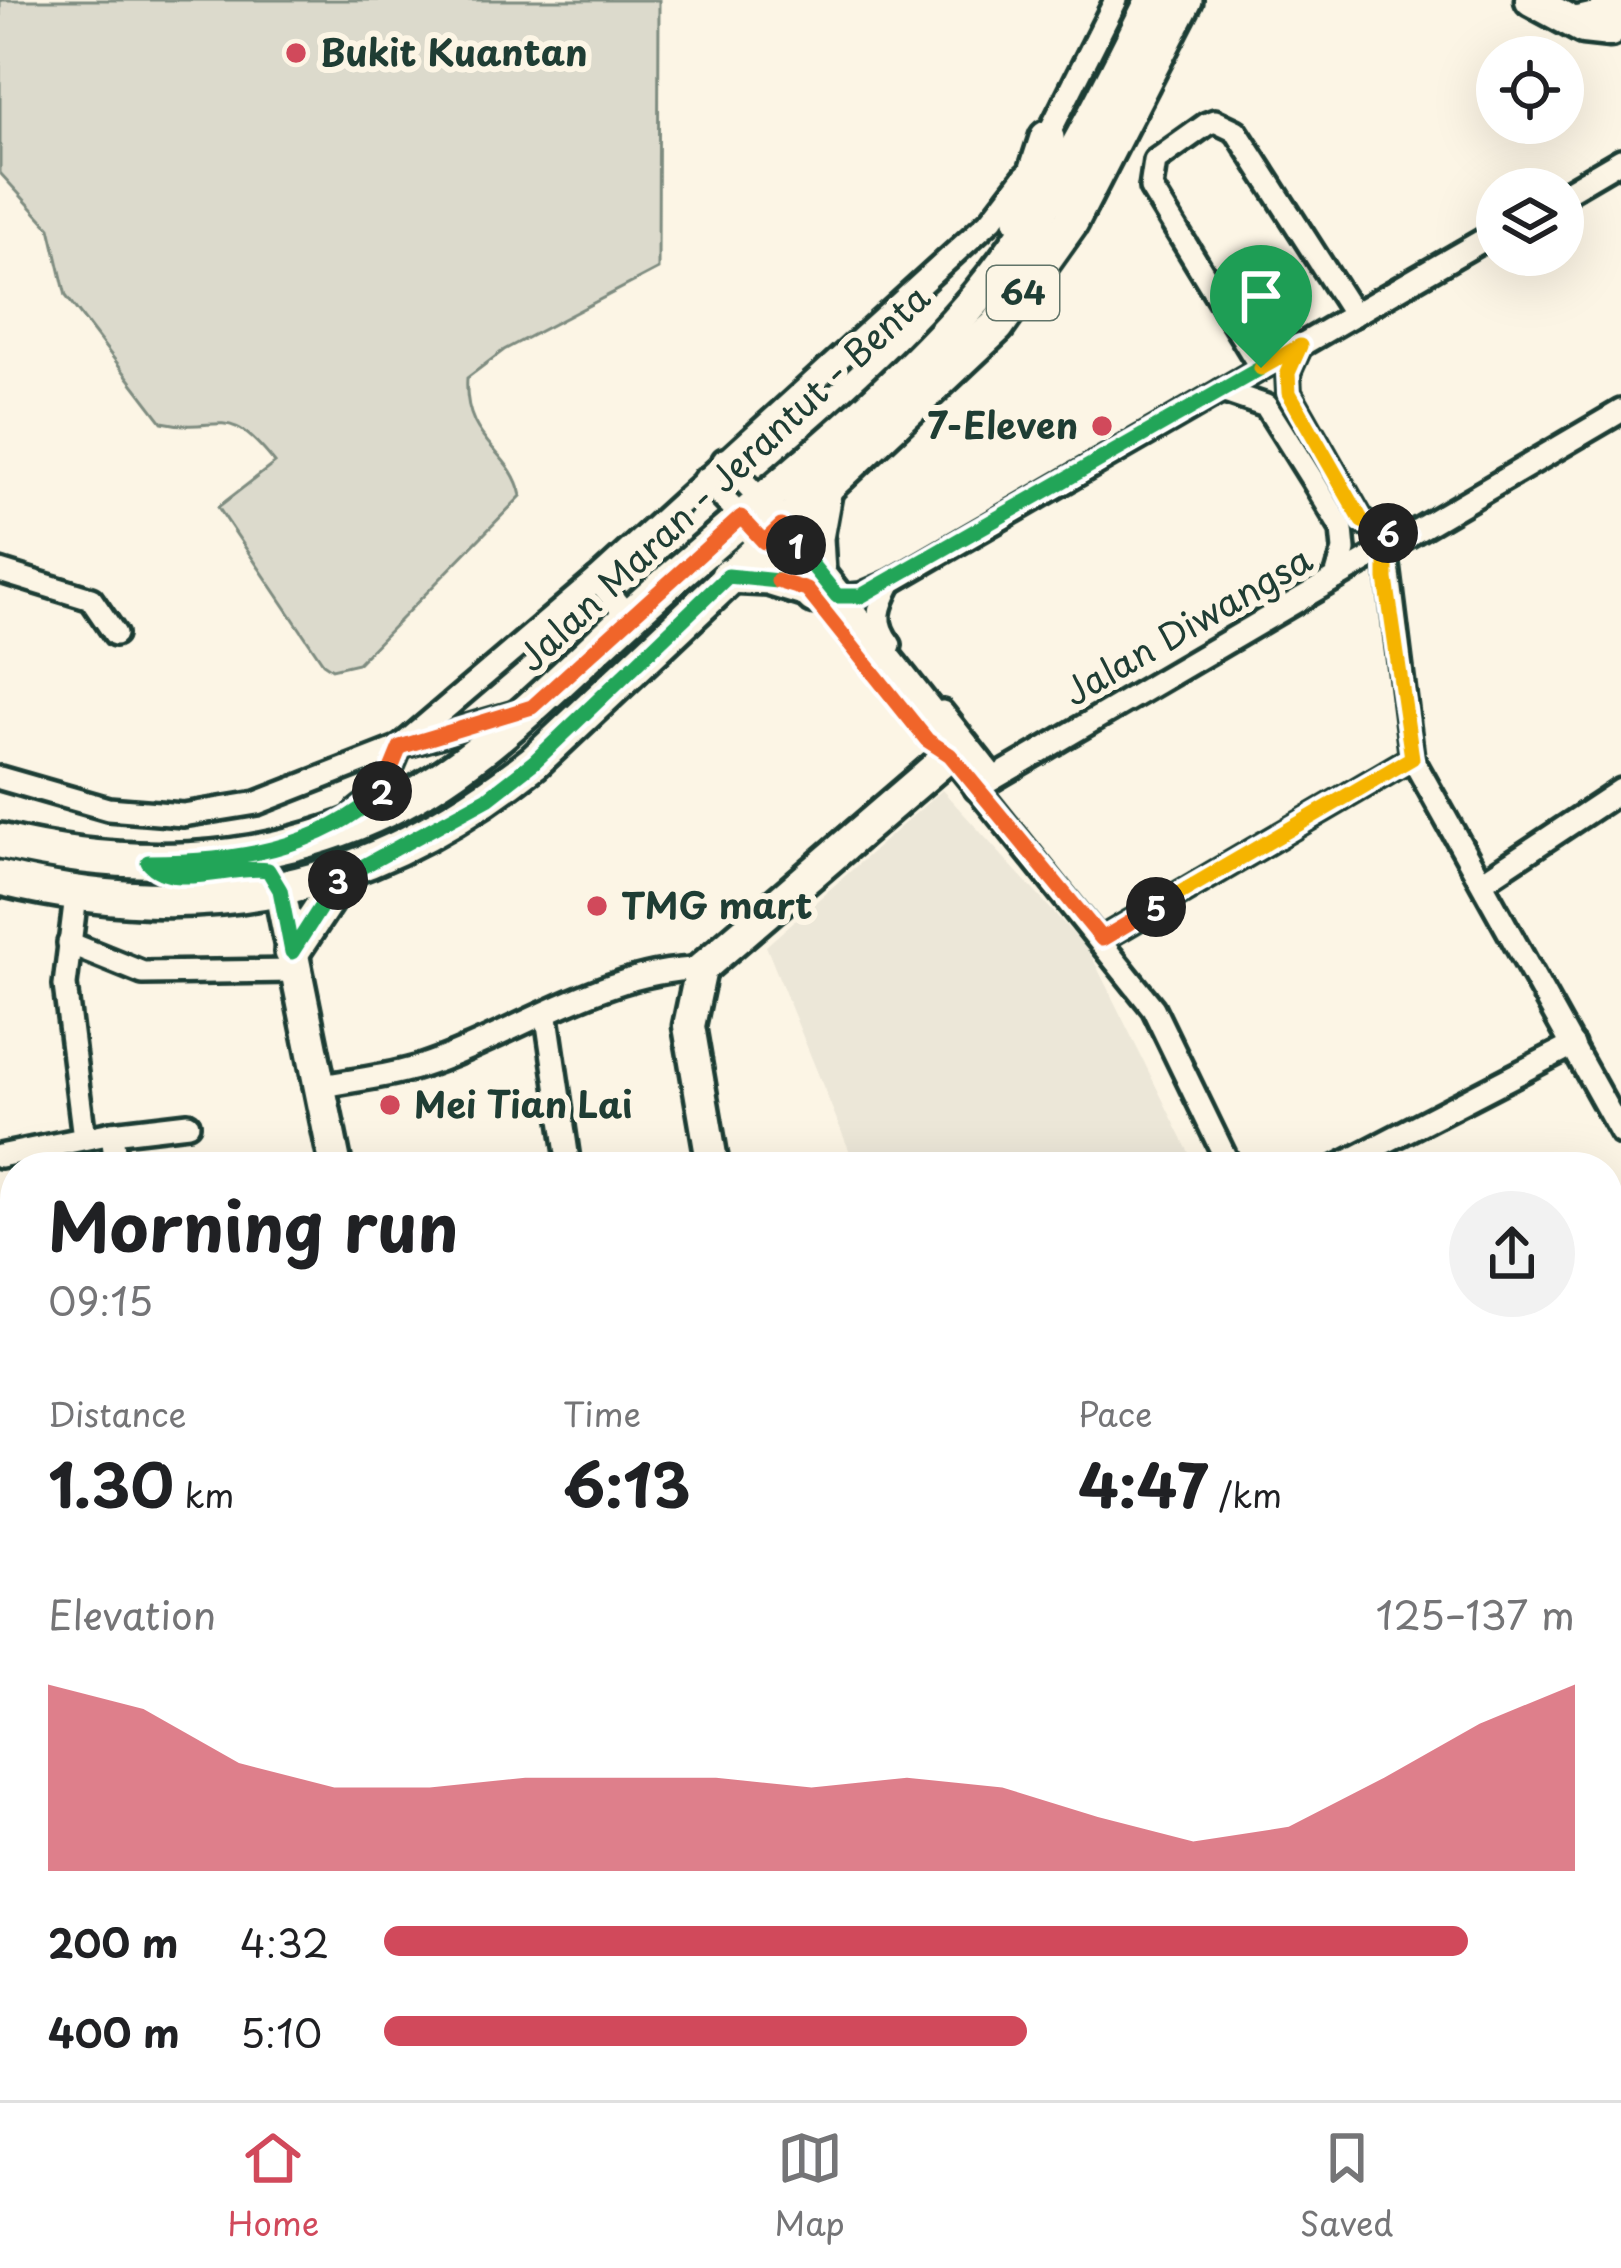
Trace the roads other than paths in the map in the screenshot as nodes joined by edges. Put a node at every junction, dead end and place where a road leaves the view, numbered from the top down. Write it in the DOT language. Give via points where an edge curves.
graph roads {
  1 [pos="1116,0"];
  2 [pos="1154,0"];
  3 [pos="1185,0"];
  4 [pos="1531,0"];
  5 [pos="1616,23"];
  6 [pos="1047,138"];
  7 [pos="1621,160"];
  8 [pos="1584,182"];
  9 [pos="1018,244"];
  10 [pos="1476,244"];
  11 [pos="1354,315"];
  12 [pos="1300,346"];
  13 [pos="1261,368"];
  14 [pos="1222,391"];
  15 [pos="1621,411"];
  16 [pos="724,460"];
  17 [pos="705,479"];
  18 [pos="825,488"];
  19 [pos="761,521"];
  20 [pos="1407,536"];
  21 [pos="1386,549"];
  22 [pos="1361,563"];
  23 [pos="0,571"];
  24 [pos="728,576"];
  25 [pos="1336,578"];
  26 [pos="597,579"];
  27 [pos="891,582"];
  28 [pos="821,586"];
  29 [pos="628,616"];
  30 [pos="1391,625"];
  31 [pos="115,634"];
  32 [pos="532,707"];
  33 [pos="400,747"];
  34 [pos="950,755"];
  35 [pos="1412,758"];
  36 [pos="0,778"];
  37 [pos="985,783"];
  38 [pos="1621,790"];
  39 [pos="328,833"];
  40 [pos="0,841"];
  41 [pos="148,862"];
  42 [pos="343,874"];
  43 [pos="0,878"];
  44 [pos="1482,882"];
  45 [pos="280,890"];
  46 [pos="76,896"];
  47 [pos="1102,939"];
  48 [pos="69,943"];
  49 [pos="293,962"];
  50 [pos="701,969"];
  51 [pos="547,1017"];
  52 [pos="1573,1046"];
  53 [pos="317,1087"];
  54 [pos="188,1124"];
  55 [pos="112,1133"];
  56 [pos="1621,1133"];
  57 [pos="83,1138"];
  58 [pos="18,1152"];
  59 [pos="114,1152"];
  60 [pos="332,1152"];
  61 [pos="567,1152"];
  62 [pos="710,1152"];
  63 [pos="1223,1152"];
  64 [pos="1366,1152"];
  1 -- 6 [label="street"];
  2 -- 9 [label="main road, Jalan Maran - Jerantut - Benta / 64"];
  3 -- 18 [label="main road, Jalan Maran - Jerantut - Benta / 64" via="1040,272 997,326"];
  4 -- 5 [label="main road" via="1572,23"];
  6 -- 9 [label="main road"];
  6 -- 16 [label="street" via="992,219"];
  7 -- 8 [label="street"];
  9 -- 19 [label="main road, Jalan Maran - Jerantut - Benta / 64" via="976,299"];
  10 -- 11 [label="street"];
  11 -- 12 [label="street"];
  11 -- 13 [label="street" via="1236,131 1207,124 1155,161 1151,188"];
  12 -- 13 [label="street"];
  12 -- 20 [label="street" via="1289,393 1362,521"];
  13 -- 14 [label="street"];
  14 -- 25 [label="street" via="1266,406 1312,479 1342,529"];
  14 -- 27 [label="street"];
  15 -- 20 [label="street, Jalan Diwangsa"];
  16 -- 17 [label="street"];
  16 -- 19 [label="street"];
  17 -- 19 [label="street"];
  17 -- 26 [label="street"];
  18 -- 19 [label="main road, Jalan Maran - Jerantut - Benta / 64"];
  18 -- 28 [label="main road" via="816,538"];
  19 -- 24 [label="main road, Jalan Maran - Jerantut - Benta / 64"];
  19 -- 28 [label="main road"];
  19 -- 29 [label="main road, Jalan Maran - Jerantut - Benta / 64"];
  20 -- 21 [label="street, Jalan Diwangsa"];
  21 -- 22 [label="street, Jalan Diwangsa"];
  21 -- 30 [label="street"];
  22 -- 25 [label="street, Jalan Diwangsa"];
  22 -- 30 [label="street"];
  23 -- 31 [label="street" via="91,599"];
  24 -- 28 [label="main road"];
  24 -- 42 [label="main road, Jalan Maran - Jerantut - Benta / 64" via="488,798"];
  25 -- 37 [label="street, Jalan Diwangsa"];
  26 -- 29 [label="street"];
  26 -- 33 [label="street"];
  27 -- 28 [label="street" via="861,596"];
  27 -- 37 [label="street" via="878,631"];
  28 -- 34 [label="main road" via="927,740"];
  29 -- 32 [label="main road, Jalan Maran - Jerantut - Benta / 64"];
  30 -- 35 [label="street"];
  32 -- 33 [label="street"];
  32 -- 39 [label="main road, Jalan Maran - Jerantut - Benta / 64" via="466,764"];
  33 -- 36 [label="street" via="257,803 183,815 108,809"];
  33 -- 39 [label="street" via="381,793"];
  34 -- 37 [label="street"];
  34 -- 50 [label="main road"];
  35 -- 44 [label="street"];
  35 -- 47 [label="street"];
  37 -- 47 [label="street"];
  38 -- 44 [label="street"];
  39 -- 41 [label="main road, Jalan Maran - Jerantut - Benta / 64" via="253,852"];
  40 -- 41 [label="main road, Jalan Maran - Jerantut - Benta / 64"];
  41 -- 45 [label="main road" via="176,875 260,868"];
  42 -- 45 [label="main road, Jalan Maran - Jerantut - Benta / 64"];
  42 -- 49 [label="main road"];
  43 -- 46 [label="main road, Jalan Maran - Jerantut - Benta / 64"];
  44 -- 52 [label="street"];
  45 -- 46 [label="main road, Jalan Maran - Jerantut - Benta / 64"];
  45 -- 49 [label="main road"];
  46 -- 48 [label="street"];
  47 -- 63 [label="street" via="1153,1008"];
  48 -- 49 [label="street" via="143,973"];
  48 -- 57 [label="street" via="65,985"];
  49 -- 53 [label="main road"];
  50 -- 51 [label="street" via="627,981"];
  50 -- 62 [label="main road" via="689,1026"];
  51 -- 53 [label="street" via="416,1068"];
  51 -- 61 [label="street"];
  52 -- 56 [label="street"];
  52 -- 64 [label="street"];
  53 -- 60 [label="main road"];
  54 -- 55 [label="street"];
  55 -- 57 [label="street"];
  55 -- 59 [label="street"];
  57 -- 58 [label="street"];
}
